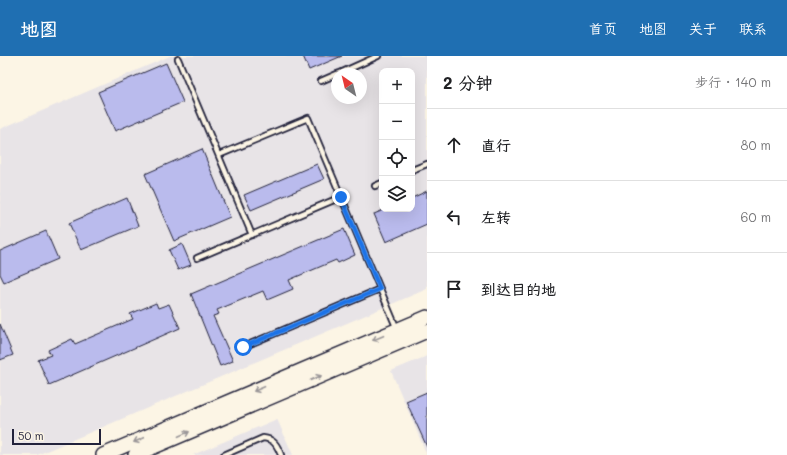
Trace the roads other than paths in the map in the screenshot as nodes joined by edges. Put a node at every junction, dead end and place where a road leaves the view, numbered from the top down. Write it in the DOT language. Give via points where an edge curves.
graph roads {
  1 [pos="378,56"];
  2 [pos="178,59"];
  3 [pos="351,68"];
  4 [pos="331,77"];
  5 [pos="321,81"];
  6 [pos="219,155"];
  7 [pos="427,164"];
  8 [pos="415,169"];
  9 [pos="379,184"];
  10 [pos="375,186"];
  11 [pos="341,197"];
  12 [pos="252,235"];
  13 [pos="197,258"];
  14 [pos="380,289"];
  15 [pos="427,317"];
  16 [pos="397,330"];
  17 [pos="427,331"];
  18 [pos="243,347"];
  19 [pos="103,455"];
  20 [pos="135,455"];
  21 [pos="224,455"];
  22 [pos="281,455"];
  1 -- 3 [label="lane"];
  2 -- 6 [label="lane"];
  4 -- 5 [label="lane"];
  6 -- 11 [label="lane" via="308,118"];
  6 -- 12 [label="lane"];
  7 -- 8 [label="lane"];
  9 -- 10 [label="lane"];
  11 -- 12 [label="lane"];
  11 -- 14 [label="lane"];
  12 -- 13 [label="lane"];
  14 -- 16 [label="lane"];
  14 -- 18 [label="lane"];
  15 -- 16 [label="street"];
  16 -- 19 [label="street, one-way"];
  20 -- 17 [label="street, one-way"];
  21 -- 22 [label="lane" via="263,438 276,443"];
}
